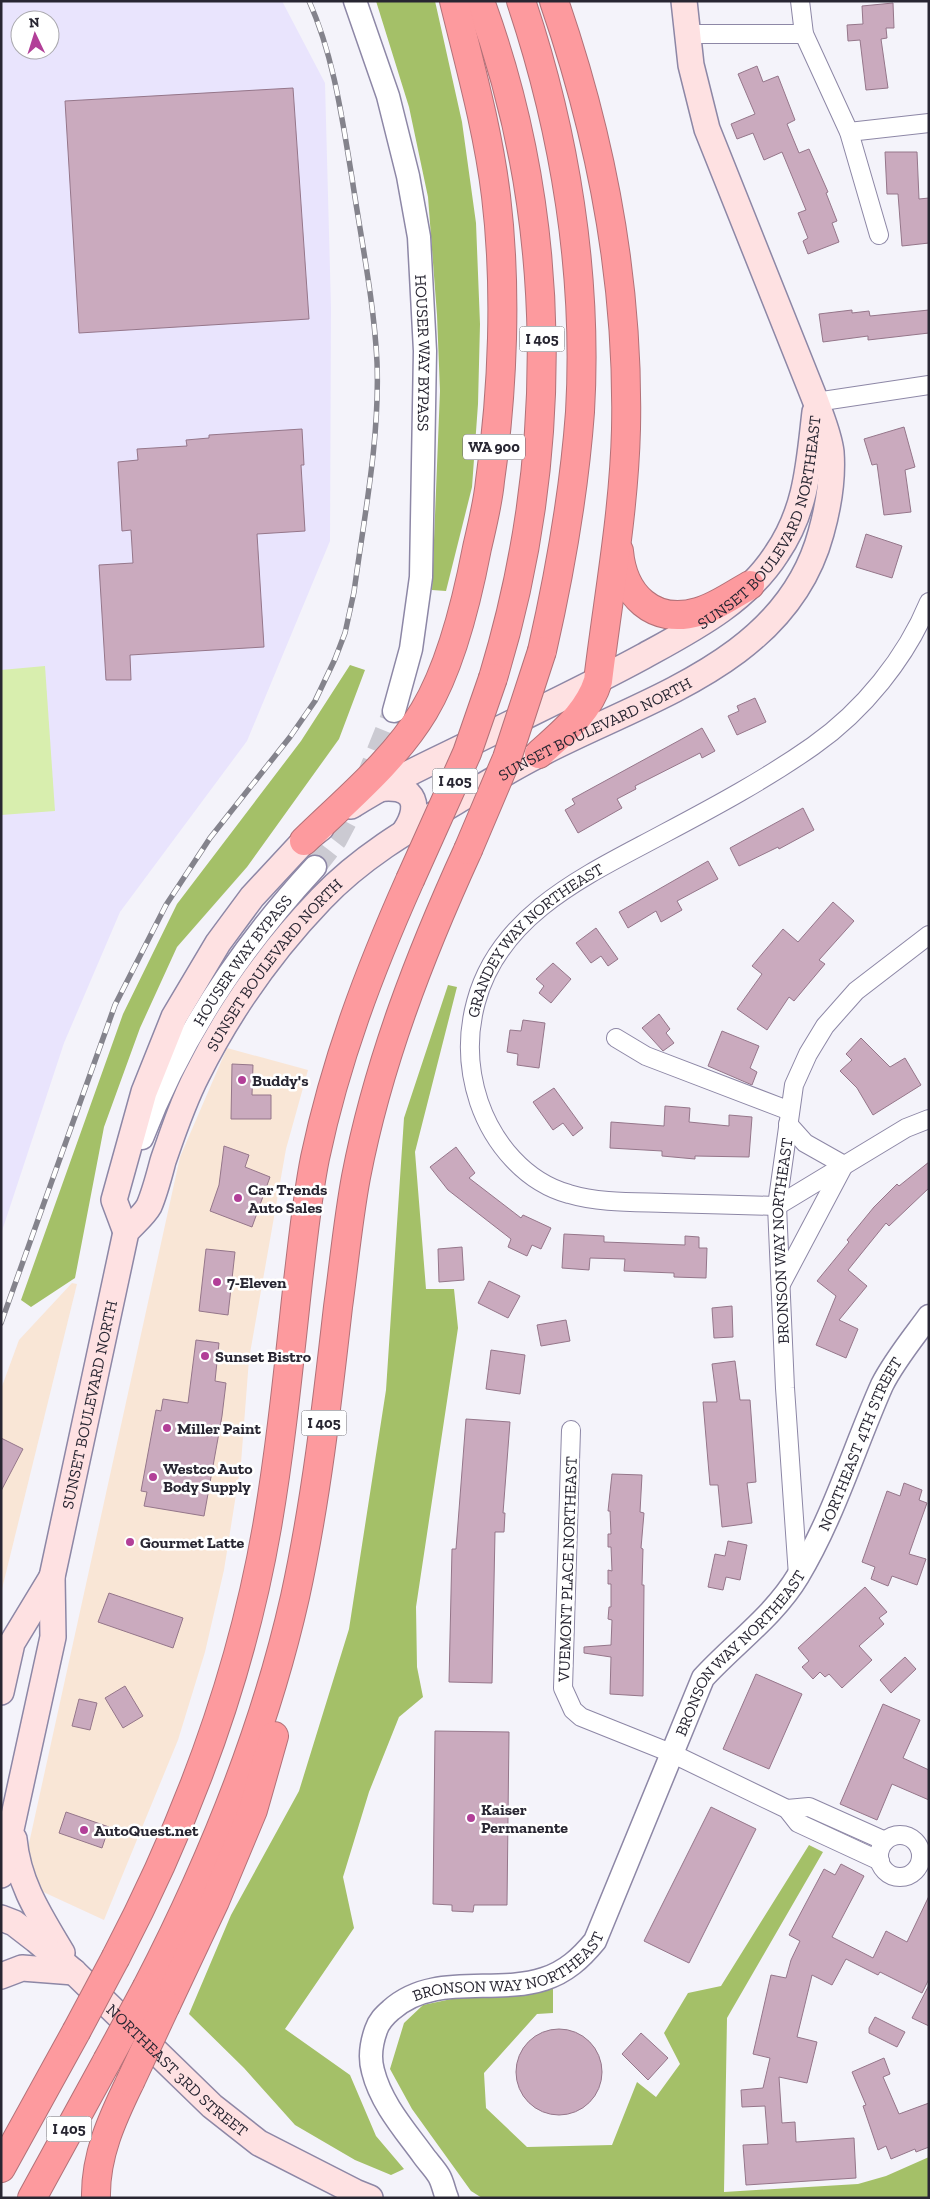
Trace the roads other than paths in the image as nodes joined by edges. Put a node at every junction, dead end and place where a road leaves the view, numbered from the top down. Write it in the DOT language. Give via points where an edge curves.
graph roads {
  1 [pos="355,1"];
  2 [pos="454,1"];
  3 [pos="480,1"];
  4 [pos="521,1"];
  5 [pos="554,1"];
  6 [pos="684,1"];
  7 [pos="800,1"];
  8 [pos="688,34"];
  9 [pos="804,34"];
  10 [pos="929,123"];
  11 [pos="849,132"];
  12 [pos="879,235"];
  13 [pos="929,385"];
  14 [pos="816,402"];
  15 [pos="617,534"];
  16 [pos="750,585"];
  17 [pos="929,602"];
  18 [pos="598,681"];
  19 [pos="394,711"];
  20 [pos="538,754"];
  21 [pos="377,789"];
  22 [pos="406,831"];
  23 [pos="304,840"];
  24 [pos="315,867"];
  25 [pos="929,935"];
  26 [pos="616,1038"];
  27 [pos="180,1058"];
  28 [pos="789,1117"];
  29 [pos="929,1118"];
  30 [pos="844,1164"];
  31 [pos="114,1200"];
  32 [pos="777,1206"];
  33 [pos="148,1207"];
  34 [pos="126,1232"];
  35 [pos="780,1284"];
  36 [pos="929,1316"];
  37 [pos="571,1430"];
  38 [pos="798,1576"];
  39 [pos="52,1577"];
  40 [pos="1,1692"];
  41 [pos="671,1752"];
  42 [pos="787,1809"];
  43 [pos="14,1817"];
  44 [pos="885,1841"];
  45 [pos="925,1859"];
  46 [pos="880,1861"];
  47 [pos="1,1875"];
  48 [pos="1,1918"];
  49 [pos="74,1972"];
  50 [pos="1,1976"];
  51 [pos="156,1996"];
  52 [pos="1,2168"];
  53 [pos="32,2198"];
  54 [pos="96,2198"];
  55 [pos="370,2198"];
  56 [pos="447,2198"];
  1 -- 19 [label="street, HOUSER WAY BYPASS" via="388,96 408,176 419,237 426,351 421,577 411,649"];
  2 -- 23 [label="highway, WA 900" via="488,141 496,197 501,264 499,398 490,483 470,584 442,674 424,711 386,760"];
  3 -- 52 [label="highway, I 405, bridge" via="520,144 539,273 541,420 531,515 509,625 467,753 379,950 346,1037 315,1159 306,1210 286,1395 270,1505 245,1625 216,1723 182,1818 141,1910"];
  4 -- 51 [label="highway, I 405, bridge" via="549,94 559,142 569,201 579,303 580,410 574,477 556,589 542,651 508,758 442,907 400,1015 368,1124 348,1230 320,1458 294,1599 258,1732 235,1798 190,1901"];
  5 -- 15 [label="highway" via="589,112 619,274 626,430"];
  6 -- 8 [label="main road, SUNSET BOULEVARD NORTHEAST"];
  7 -- 9 [label="street"];
  8 -- 9 [label="street"];
  8 -- 14 [label="main road, SUNSET BOULEVARD NORTHEAST" via="691,65 707,129"];
  9 -- 11 [label="street"];
  10 -- 11 [label="street"];
  11 -- 12 [label="street"];
  13 -- 14 [label="street"];
  14 -- 16 [label="main road, SUNSET BOULEVARD NORTHEAST" via="810,465 798,512 777,554"];
  14 -- 20 [label="main road, SUNSET BOULEVARD NORTH" via="831,454 825,519 804,577 768,626 714,668"];
  15 -- 16 [label="highway" via="620,566 626,583 634,596 656,611 673,615 700,612"];
  15 -- 18 [label="highway"];
  16 -- 18 [label="main road, SUNSET BOULEVARD NORTHEAST" via="714,617"];
  17 -- 32 [label="street, GRANDEY WAY NORTHEAST" via="891,668 844,720 815,745 753,786 579,880 515,929 496,954 480,984 471,1019 469,1053 473,1084 483,1115 510,1156 537,1180 567,1194 631,1202"];
  18 -- 20 [label="highway" via="586,708"];
  18 -- 21 [label="main road, SUNSET BOULEVARD NORTHEAST"];
  20 -- 22 [label="main road, SUNSET BOULEVARD NORTH"];
  21 -- 22 [label="main road" via="399,788 411,797 415,811"];
  21 -- 23 [label="main road"];
  22 -- 33 [label="main road, SUNSET BOULEVARD NORTH" via="346,875 320,900 275,951 244,993 197,1074 174,1127"];
  23 -- 31 [label="main road, WA 900" via="252,897 218,943 174,1017 144,1092"];
  24 -- 27 [label="street, HOUSER WAY BYPASS" via="239,957 202,1015"];
  25 -- 28 [label="street, BRONSON WAY NORTHEAST" via="856,991 825,1026 794,1085"];
  26 -- 28 [label="street" via="646,1056"];
  27 -- 31 [label="street, HOUSER WAY BYPASS" via="160,1091"];
  27 -- 33 [label="street, HOUSER WAY BYPASS" via="163,1116"];
  28 -- 30 [label="street" via="805,1143"];
  28 -- 32 [label="street, BRONSON WAY NORTHEAST"];
  29 -- 30 [label="street"];
  30 -- 32 [label="street"];
  30 -- 35 [label="street"];
  31 -- 34 [label="main road"];
  32 -- 35 [label="street, BRONSON WAY NORTHEAST"];
  33 -- 34 [label="main road, SUNSET BOULEVARD NORTH"];
  34 -- 39 [label="main road, SUNSET BOULEVARD NORTH"];
  35 -- 38 [label="street, BRONSON WAY NORTHEAST"];
  36 -- 38 [label="street, NORTHEAST 4TH STREET" via="883,1384 823,1529"];
  37 -- 41 [label="street, VUEMONT PLACE NORTHEAST" via="563,1688 567,1701 581,1717"];
  38 -- 41 [label="street, BRONSON WAY NORTHEAST" via="774,1609 703,1678"];
  39 -- 40 [label="main road, SUNSET BOULEVARD NORTH" via="12,1642"];
  39 -- 43 [label="main road, SUNSET BOULEVARD NORTH" via="53,1637"];
  41 -- 42 [label="street, VUEMONT PLACE NORTHEAST"];
  41 -- 56 [label="street, BRONSON WAY NORTHEAST" via="595,1941 582,1956 564,1971 519,1985 431,1989 414,1994 399,2002 379,2020 370,2052 378,2086 387,2105 439,2176"];
  42 -- 44 [label="street, VUEMONT PLACE NORTHEAST" via="809,1807"];
  42 -- 46 [label="street, VUEMONT PLACE NORTHEAST" via="798,1824"];
  43 -- 47 [label="main road, SUNSET BOULEVARD NORTH"];
  43 -- 49 [label="main road" via="15,1853 25,1888"];
  44 -- 45 [label="street" via="896,1835 906,1835 914,1839"];
  44 -- 46 [label="street" via="879,1851"];
  45 -- 46 [label="street" via="904,1877 888,1874"];
  48 -- 49 [label="main road, NORTHEAST 3RD STREET" via="14,1923"];
  49 -- 50 [label="main road" via="22,1968"];
  49 -- 55 [label="main road, NORTHEAST 3RD STREET" via="212,2106 259,2143"];
  51 -- 53 [label="highway, I 405, bridge" via="107,2061"];
  51 -- 54 [label="highway, bridge" via="130,2082 104,2140"];
}
